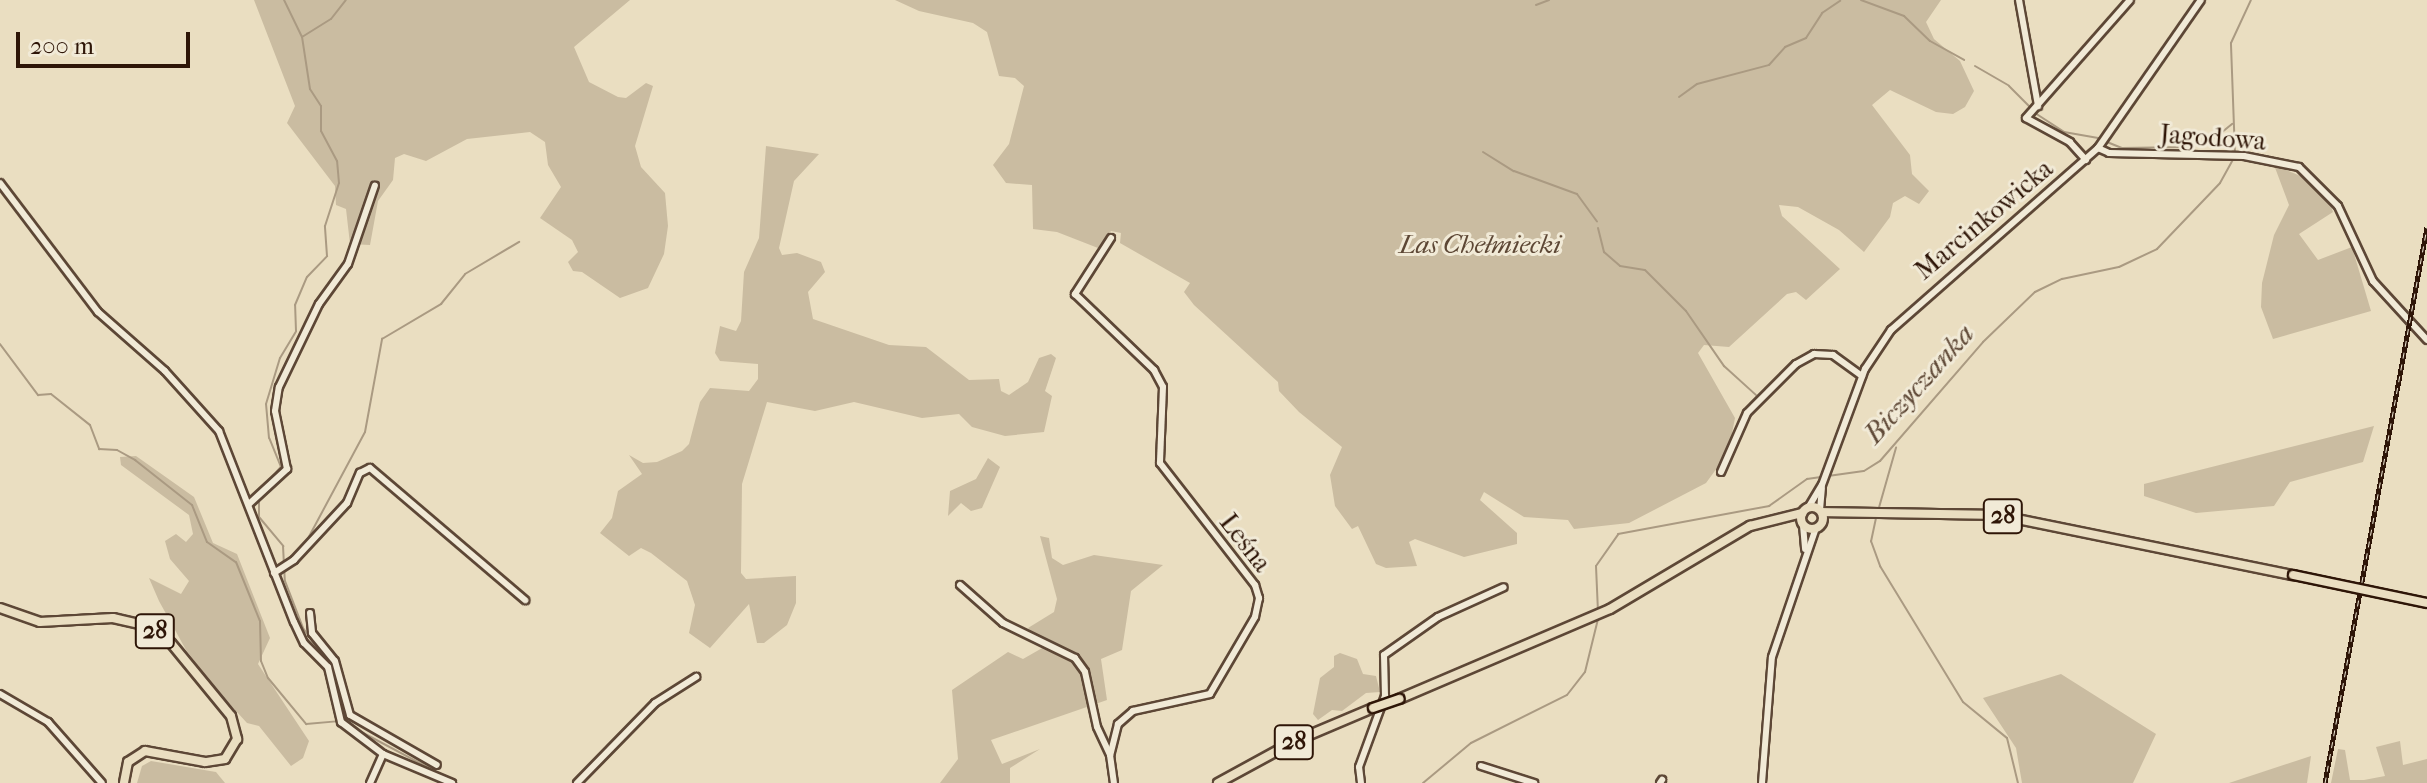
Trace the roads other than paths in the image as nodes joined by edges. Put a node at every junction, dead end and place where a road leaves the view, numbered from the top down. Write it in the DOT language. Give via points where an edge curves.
graph roads {
  1 [pos="2019,0"];
  2 [pos="2130,0"];
  3 [pos="2201,0"];
  4 [pos="2032,112"];
  5 [pos="2102,143"];
  6 [pos="2086,160"];
  7 [pos="0,183"];
  8 [pos="375,185"];
  9 [pos="1111,238"];
  10 [pos="2427,340"];
  11 [pos="1862,376"];
  12 [pos="1721,472"];
  13 [pos="1822,485"];
  14 [pos="252,502"];
  15 [pos="1821,511"];
  16 [pos="1848,516"];
  17 [pos="1804,517"];
  18 [pos="1819,526"];
  19 [pos="1805,551"];
  20 [pos="277,571"];
  21 [pos="960,585"];
  22 [pos="1504,587"];
  23 [pos="525,600"];
  24 [pos="2427,603"];
  25 [pos="0,608"];
  26 [pos="310,613"];
  27 [pos="335,661"];
  28 [pos="328,667"];
  29 [pos="696,677"];
  30 [pos="0,694"];
  31 [pos="388,749"];
  32 [pos="1110,755"];
  33 [pos="437,765"];
  34 [pos="1481,766"];
  35 [pos="102,783"];
  36 [pos="124,783"];
  37 [pos="370,783"];
  38 [pos="452,783"];
  39 [pos="577,783"];
  40 [pos="1114,783"];
  41 [pos="1218,783"];
  42 [pos="1361,783"];
  43 [pos="1534,783"];
  44 [pos="1762,783"];
  1 -- 4 [label="street" via="2030,36"];
  2 -- 4 [label="street"];
  3 -- 5 [label="street, Marcinkowicka"];
  4 -- 6 [label="street"];
  5 -- 6 [label="street, Marcinkowicka"];
  5 -- 10 [label="street, Jagodowa" via="2109,153 2244,156 2287,164 2313,177 2338,206 2373,281"];
  6 -- 11 [label="street, Marcinkowicka" via="1901,318"];
  7 -- 14 [label="street" via="98,312 165,371 219,431"];
  8 -- 14 [label="street" via="348,264 319,304 282,376 275,411 287,469"];
  9 -- 32 [label="street, Leśna" via="1075,294 1154,370 1163,387 1160,463 1255,585 1259,598 1255,617 1214,690 1194,701 1123,717"];
  11 -- 12 [label="street" via="1838,356 1814,354 1788,370 1743,419"];
  11 -- 13 [label="street, Marcinkowicka"];
  13 -- 15 [label="street, Marcinkowicka"];
  13 -- 17 [label="street, Marcinkowicka"];
  14 -- 20 [label="street"];
  15 -- 16 [label="main road, 28"];
  15 -- 17 [label="main road, 28"];
  15 -- 18 [label="main road"];
  16 -- 18 [label="main road, 28"];
  16 -- 24 [label="main road, 28, bridge" via="1985,513"];
  17 -- 18 [label="main road, 28"];
  17 -- 19 [label="street"];
  17 -- 41 [label="main road, 28, bridge" via="1781,518 1738,532 1610,609 1295,741"];
  18 -- 19 [label="street"];
  19 -- 44 [label="street" via="1772,657"];
  20 -- 23 [label="street" via="347,503 360,473 370,468 381,472"];
  20 -- 28 [label="street" via="304,643"];
  21 -- 32 [label="street" via="1003,623 1075,658 1085,672 1097,727"];
  22 -- 42 [label="street" via="1438,617 1384,655 1385,696 1359,767"];
  25 -- 36 [label="main road, 28" via="40,622 113,618 144,625 171,643 237,728 230,755 209,763 145,751 128,762"];
  26 -- 27 [label="street" via="312,633"];
  27 -- 28 [label="street"];
  27 -- 31 [label="street" via="350,715"];
  28 -- 31 [label="street" via="341,720"];
  29 -- 39 [label="street" via="655,703"];
  30 -- 35 [label="street" via="48,722"];
  31 -- 33 [label="street"];
  31 -- 37 [label="street"];
  31 -- 38 [label="street"];
  32 -- 40 [label="street, Leśna"];
  34 -- 43 [label="street"];
}
